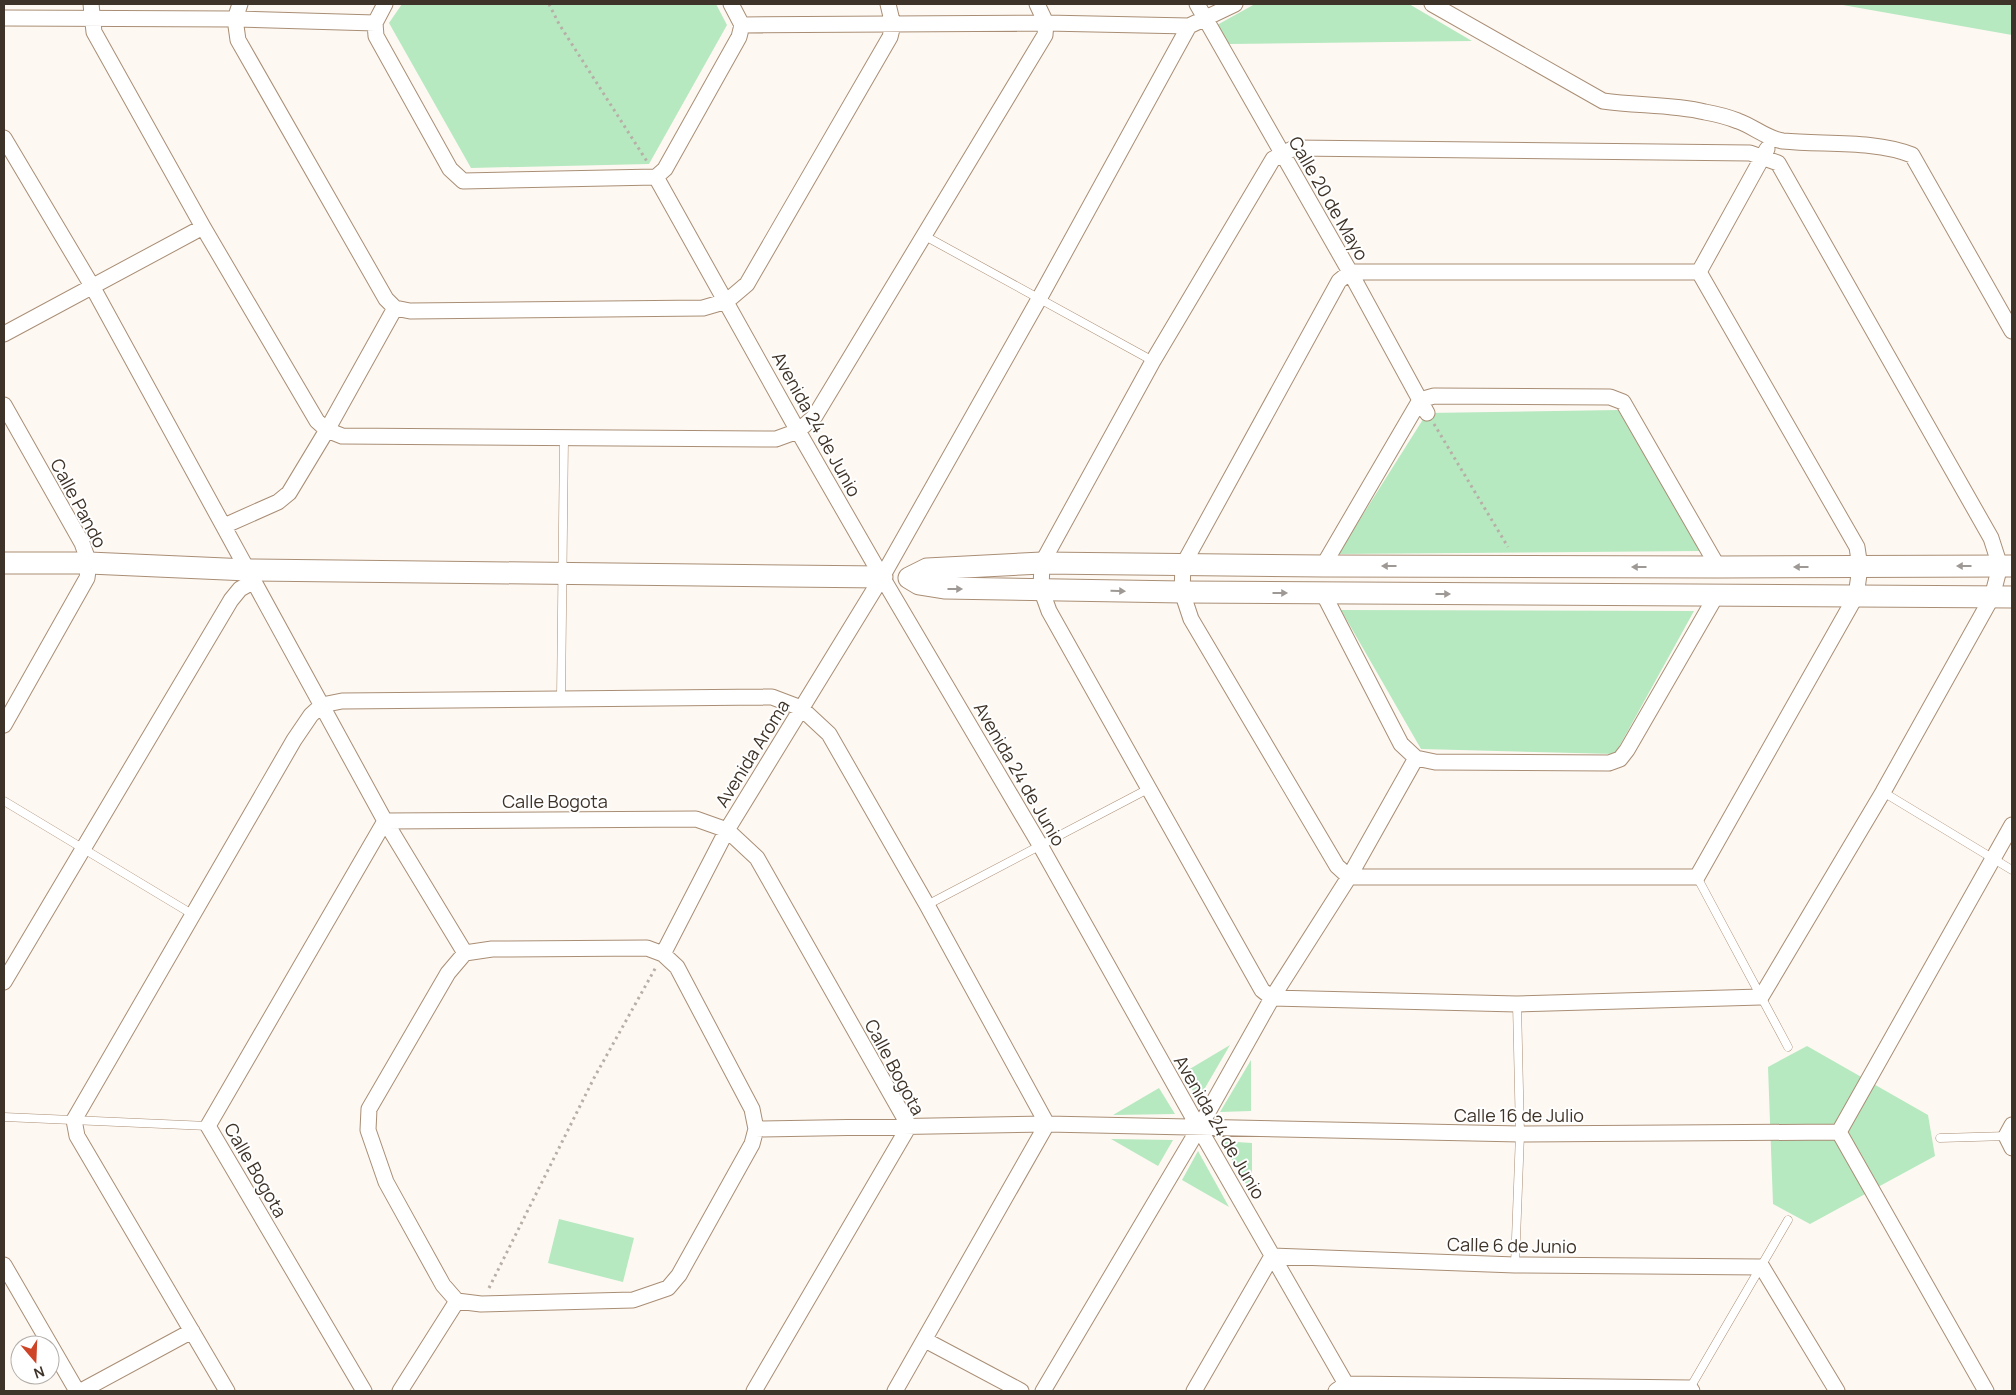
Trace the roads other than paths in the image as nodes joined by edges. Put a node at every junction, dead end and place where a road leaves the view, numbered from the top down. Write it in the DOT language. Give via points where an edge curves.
graph roads {
  1 [pos="240,4"];
  2 [pos="385,4"];
  3 [pos="731,4"];
  4 [pos="888,4"];
  5 [pos="1037,4"];
  6 [pos="1197,4"];
  7 [pos="1236,4"];
  8 [pos="1432,4"];
  9 [pos="91,11"];
  10 [pos="4,18"];
  11 [pos="235,19"];
  12 [pos="1206,20"];
  13 [pos="375,23"];
  14 [pos="1046,23"];
  15 [pos="742,25"];
  16 [pos="893,25"];
  17 [pos="1189,26"];
  18 [pos="4,138"];
  19 [pos="1771,138"];
  20 [pos="1282,154"];
  21 [pos="1764,156"];
  22 [pos="656,177"];
  23 [pos="203,227"];
  24 [pos="925,236"];
  25 [pos="1350,272"];
  26 [pos="1699,272"];
  27 [pos="92,286"];
  28 [pos="1039,299"];
  29 [pos="727,301"];
  30 [pos="395,308"];
  31 [pos="2012,331"];
  32 [pos="4,334"];
  33 [pos="1153,361"];
  34 [pos="1420,400"];
  35 [pos="4,404"];
  36 [pos="1427,413"];
  37 [pos="327,430"];
  38 [pos="798,431"];
  39 [pos="564,439"];
  40 [pos="224,526"];
  41 [pos="89,563"];
  42 [pos="1042,563"];
  43 [pos="4,564"];
  44 [pos="1183,565"];
  45 [pos="1323,566"];
  46 [pos="2006,566"];
  47 [pos="1718,567"];
  48 [pos="1860,567"];
  49 [pos="562,574"];
  50 [pos="251,576"];
  51 [pos="882,577"];
  52 [pos="909,578"];
  53 [pos="1041,589"];
  54 [pos="1182,592"];
  55 [pos="1323,593"];
  56 [pos="1716,596"];
  57 [pos="1856,596"];
  58 [pos="2002,597"];
  59 [pos="561,698"];
  60 [pos="322,705"];
  61 [pos="801,708"];
  62 [pos="4,725"];
  63 [pos="1416,758"];
  64 [pos="1148,789"];
  65 [pos="1883,792"];
  66 [pos="4,801"];
  67 [pos="385,822"];
  68 [pos="2012,825"];
  69 [pos="727,830"];
  70 [pos="1040,846"];
  71 [pos="83,849"];
  72 [pos="1993,858"];
  73 [pos="2012,870"];
  74 [pos="1349,877"];
  75 [pos="1697,878"];
  76 [pos="927,905"];
  77 [pos="192,914"];
  78 [pos="465,954"];
  79 [pos="663,954"];
  80 [pos="4,982"];
  81 [pos="1761,996"];
  82 [pos="1272,998"];
  83 [pos="1516,1004"];
  84 [pos="1788,1047"];
  85 [pos="4,1117"];
  86 [pos="74,1120"];
  87 [pos="1046,1124"];
  88 [pos="208,1126"];
  89 [pos="909,1126"];
  90 [pos="1199,1128"];
  91 [pos="756,1129"];
  92 [pos="1839,1132"];
  93 [pos="1520,1134"];
  94 [pos="2011,1137"];
  95 [pos="1940,1138"];
  96 [pos="1788,1220"];
  97 [pos="1272,1256"];
  98 [pos="1515,1265"];
  99 [pos="4,1266"];
  100 [pos="1762,1267"];
  101 [pos="457,1302"];
  102 [pos="192,1331"];
  103 [pos="925,1340"];
  104 [pos="1344,1389"];
  105 [pos="1691,1390"];
  106 [pos="79,1391"];
  107 [pos="227,1391"];
  108 [pos="364,1391"];
  109 [pos="400,1391"];
  110 [pos="754,1391"];
  111 [pos="895,1391"];
  112 [pos="1021,1391"];
  113 [pos="1043,1391"];
  114 [pos="1194,1391"];
  115 [pos="1837,1391"];
  116 [pos="1986,1391"];
  1 -- 11 [label="street"];
  2 -- 13 [label="street"];
  3 -- 15 [label="street"];
  4 -- 16 [label="street"];
  5 -- 14 [label="street"];
  6 -- 12 [label="street, Calle 20 de Mayo"];
  7 -- 12 [label="street"];
  8 -- 19 [label="street" via="1603,101 1704,111 1737,120"];
  9 -- 10 [label="street"];
  9 -- 11 [label="street"];
  9 -- 23 [label="street" via="94,32"];
  11 -- 13 [label="street"];
  11 -- 30 [label="street" via="238,40 386,299"];
  12 -- 17 [label="street"];
  12 -- 20 [label="street, Calle 20 de Mayo"];
  13 -- 22 [label="street" via="376,36 450,170 463,181"];
  14 -- 16 [label="street"];
  14 -- 17 [label="street"];
  14 -- 24 [label="street" via="1045,35"];
  15 -- 16 [label="street"];
  15 -- 22 [label="street" via="739,37 665,169"];
  16 -- 29 [label="street" via="890,38 747,284"];
  17 -- 28 [label="street, Avenida Aroma"];
  18 -- 27 [label="street"];
  19 -- 21 [label="street"];
  19 -- 31 [label="street" via="1897,149 1912,155"];
  20 -- 21 [label="street" via="1294,148 1304,148 1750,153"];
  20 -- 25 [label="street, Calle 20 de Mayo"];
  20 -- 33 [label="street" via="1273,159"];
  21 -- 26 [label="street"];
  21 -- 46 [label="street" via="1778,163"];
  22 -- 29 [label="street, Avenida 24 de Junio"];
  23 -- 27 [label="street"];
  23 -- 37 [label="street" via="318,421"];
  24 -- 28 [label="lane"];
  24 -- 38 [label="street" via="815,416"];
  25 -- 26 [label="street"];
  25 -- 34 [label="street, Calle 20 de Mayo"];
  25 -- 44 [label="street" via="1339,281"];
  26 -- 48 [label="street" via="1857,547"];
  27 -- 32 [label="street"];
  27 -- 40 [label="street"];
  28 -- 33 [label="lane"];
  28 -- 51 [label="street, Avenida Aroma"];
  29 -- 30 [label="street" via="703,308 410,311"];
  29 -- 38 [label="street, Avenida 24 de Junio"];
  30 -- 37 [label="street"];
  33 -- 42 [label="street"];
  34 -- 36 [label="street, Calle 20 de Mayo"];
  34 -- 45 [label="street"];
  34 -- 47 [label="street" via="1434,396 1610,397 1623,402"];
  35 -- 41 [label="street, Calle Pando" via="82,543"];
  37 -- 39 [label="street" via="342,436"];
  37 -- 40 [label="street" via="289,494"];
  38 -- 39 [label="street" via="776,439"];
  38 -- 51 [label="street, Avenida 24 de Junio"];
  39 -- 49 [label="lane"];
  40 -- 50 [label="street"];
  41 -- 43 [label="street"];
  41 -- 50 [label="street"];
  41 -- 62 [label="street, Calle Pando" via="87,578"];
  42 -- 44 [label="street"];
  42 -- 52 [label="street" via="936,568 917,572"];
  42 -- 53 [label="street"];
  44 -- 45 [label="street"];
  44 -- 54 [label="street"];
  47 -- 45 [label="street, one-way"];
  46 -- 48 [label="street, one-way"];
  46 -- 58 [label="street"];
  48 -- 47 [label="street, one-way"];
  48 -- 57 [label="street"];
  49 -- 50 [label="street"];
  49 -- 51 [label="street"];
  49 -- 59 [label="lane"];
  50 -- 60 [label="street"];
  50 -- 71 [label="street" via="231,600"];
  51 -- 52 [label="street"];
  51 -- 61 [label="street, Avenida Aroma"];
  51 -- 70 [label="street, Avenida 24 de Junio"];
  52 -- 53 [label="street, one-way" via="919,584 944,588"];
  53 -- 54 [label="street, one-way"];
  53 -- 64 [label="street" via="1049,611"];
  54 -- 55 [label="street, one-way"];
  54 -- 74 [label="street" via="1190,619 1337,866"];
  55 -- 56 [label="street, one-way"];
  55 -- 63 [label="street" via="1401,744"];
  56 -- 57 [label="street"];
  56 -- 63 [label="street" via="1620,759 1609,763 1580,763 1435,762"];
  57 -- 58 [label="street"];
  57 -- 75 [label="street"];
  58 -- 65 [label="street"];
  59 -- 60 [label="street" via="342,701"];
  59 -- 61 [label="street" via="772,697"];
  60 -- 67 [label="street"];
  60 -- 77 [label="street" via="294,740"];
  61 -- 69 [label="street, Avenida Aroma"];
  61 -- 76 [label="street" via="830,734"];
  63 -- 74 [label="street"];
  64 -- 70 [label="lane"];
  64 -- 82 [label="street" via="1262,990"];
  65 -- 72 [label="lane"];
  65 -- 81 [label="street"];
  66 -- 71 [label="lane"];
  67 -- 69 [label="street, Calle Bogota" via="696,819"];
  67 -- 78 [label="street"];
  67 -- 88 [label="street, Calle Bogota"];
  68 -- 72 [label="street"];
  69 -- 79 [label="street, Avenida Aroma"];
  69 -- 89 [label="street, Calle Bogota" via="757,858"];
  70 -- 76 [label="lane"];
  70 -- 90 [label="street, Avenida 24 de Junio"];
  71 -- 77 [label="lane"];
  71 -- 80 [label="street"];
  72 -- 73 [label="lane"];
  72 -- 92 [label="street"];
  74 -- 75 [label="street"];
  74 -- 82 [label="street"];
  75 -- 81 [label="lane"];
  76 -- 87 [label="street"];
  77 -- 86 [label="street"];
  78 -- 79 [label="street" via="492,950 647,948"];
  78 -- 101 [label="street" via="448,973 369,1109 368,1130 386,1182 443,1285"];
  79 -- 91 [label="street" via="682,976 752,1109"];
  81 -- 83 [label="street"];
  81 -- 84 [label="lane"];
  82 -- 83 [label="street"];
  82 -- 90 [label="street"];
  83 -- 93 [label="lane"];
  85 -- 86 [label="lane"];
  86 -- 88 [label="lane"];
  86 -- 102 [label="street" via="77,1136"];
  87 -- 89 [label="street, Calle 16 de Julio"];
  87 -- 90 [label="street, Calle 16 de Julio"];
  87 -- 103 [label="street"];
  88 -- 108 [label="street, Calle Bogota"];
  89 -- 91 [label="street, Calle 16 de Julio"];
  89 -- 110 [label="street, Calle Bogota"];
  90 -- 93 [label="street, Calle 16 de Julio"];
  90 -- 97 [label="street, Avenida 24 de Junio"];
  90 -- 113 [label="street"];
  91 -- 101 [label="street" via="748,1152 679,1275 668,1288 633,1300"];
  92 -- 93 [label="street, Calle 16 de Julio"];
  92 -- 116 [label="street"];
  93 -- 98 [label="lane"];
  94 -- 95 [label="lane"];
  96 -- 100 [label="lane"];
  97 -- 98 [label="street, Calle 6 de Junio"];
  97 -- 104 [label="street, Avenida 24 de Junio"];
  97 -- 114 [label="street"];
  98 -- 100 [label="street, Calle 6 de Junio"];
  99 -- 106 [label="street"];
  100 -- 105 [label="lane"];
  100 -- 115 [label="street"];
  101 -- 109 [label="street"];
  102 -- 106 [label="street"];
  102 -- 107 [label="street"];
  103 -- 111 [label="street"];
  103 -- 112 [label="street"];
  104 -- 105 [label="street"];
}
